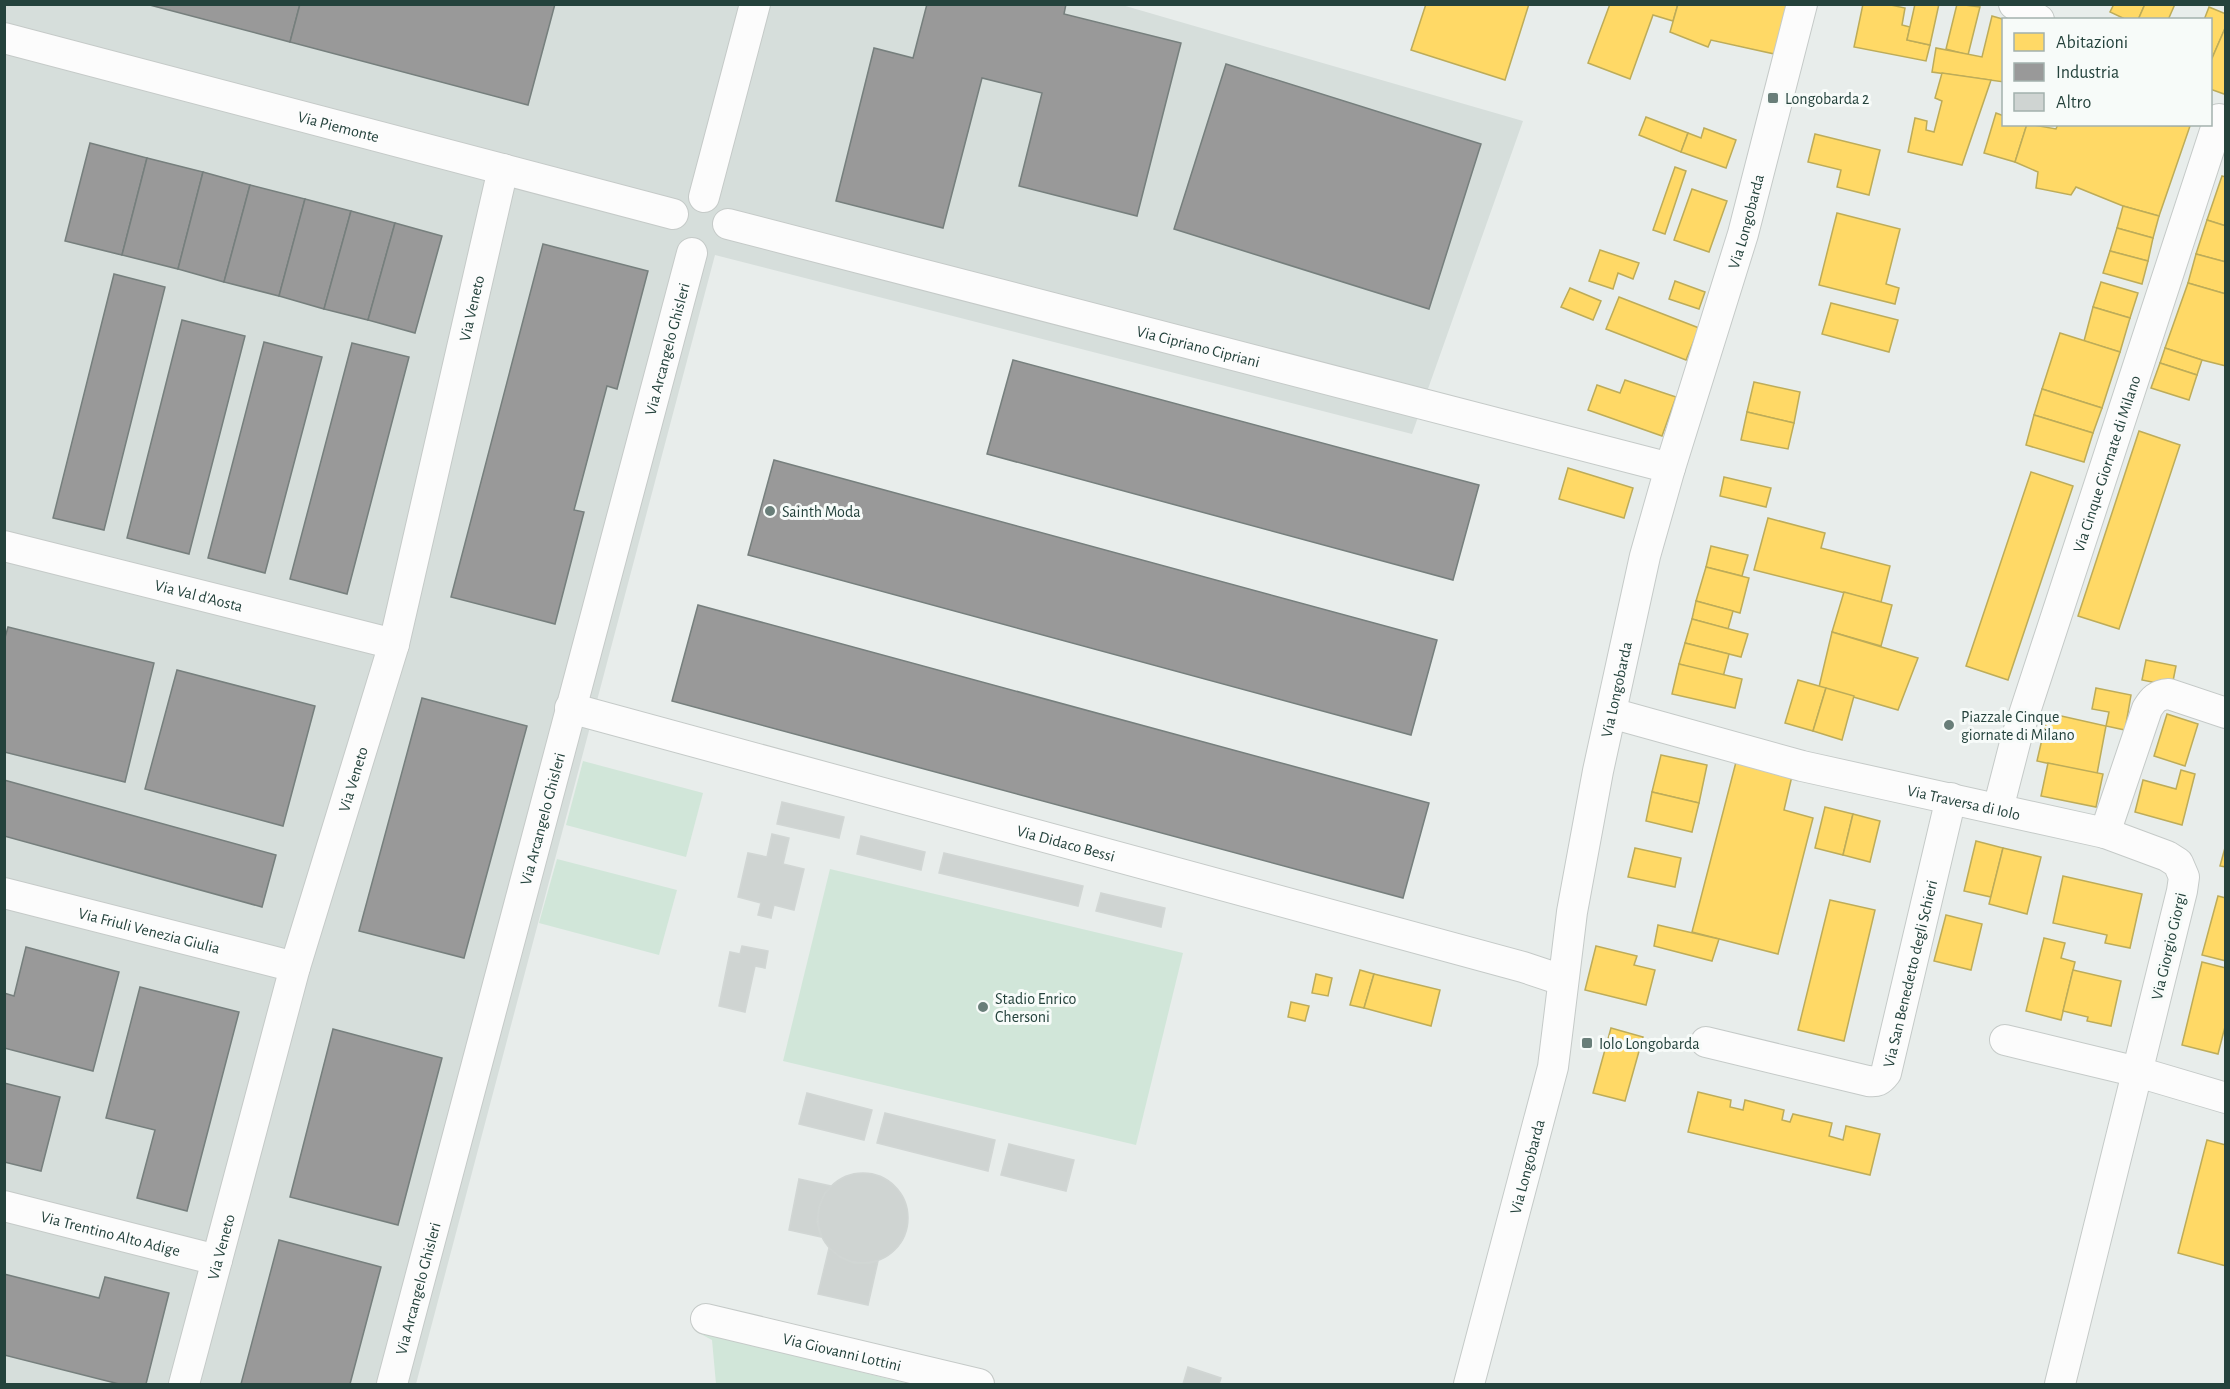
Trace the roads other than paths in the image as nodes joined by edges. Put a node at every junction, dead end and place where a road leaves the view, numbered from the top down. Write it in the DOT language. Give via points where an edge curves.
graph roads {
  1 [pos="755,4"];
  2 [pos="1802,4"];
  3 [pos="2014,4"];
  4 [pos="2036,18"];
  5 [pos="4,38"];
  6 [pos="2218,118"];
  7 [pos="502,169"];
  8 [pos="704,197"];
  9 [pos="673,214"];
  10 [pos="728,224"];
  11 [pos="692,253"];
  12 [pos="1670,468"];
  13 [pos="4,546"];
  14 [pos="394,644"];
  15 [pos="570,708"];
  16 [pos="1611,713"];
  17 [pos="2226,713"];
  18 [pos="1951,798"];
  19 [pos="1998,809"];
  20 [pos="2105,833"];
  21 [pos="4,893"];
  22 [pos="295,967"];
  23 [pos="1562,980"];
  24 [pos="2005,1040"];
  25 [pos="1706,1042"];
  26 [pos="2138,1072"];
  27 [pos="2226,1098"];
  28 [pos="4,1206"];
  29 [pos="217,1260"];
  30 [pos="706,1319"];
  31 [pos="184,1384"];
  32 [pos="392,1384"];
  33 [pos="979,1384"];
  34 [pos="1469,1384"];
  35 [pos="2060,1384"];
  1 -- 8 [label="street"];
  2 -- 12 [label="street, Via Longobarda" via="1743,234"];
  3 -- 4 [label="street"];
  5 -- 7 [label="street, Via Piemonte"];
  6 -- 19 [label="street, Via Cinque Giornate di Milano" via="2020,728"];
  7 -- 9 [label="street, Via Piemonte"];
  7 -- 14 [label="street, Via Veneto"];
  8 -- 9 [label="street" via="686,200"];
  8 -- 10 [label="street" via="721,207"];
  9 -- 11 [label="street" via="673,238"];
  10 -- 11 [label="street" via="717,248"];
  10 -- 12 [label="street, Via Cipriano Cipriani"];
  11 -- 15 [label="street, Via Arcangelo Ghisleri"];
  12 -- 16 [label="street, Via Longobarda" via="1645,556"];
  13 -- 14 [label="street, Via Val d'Aosta"];
  14 -- 22 [label="street, Via Veneto"];
  15 -- 23 [label="street, Via Didaco Bessi"];
  15 -- 32 [label="street, Via Arcangelo Ghisleri"];
  16 -- 18 [label="street, Via Traversa di Iolo" via="1802,766"];
  16 -- 23 [label="street, Via Longobarda"];
  17 -- 20 [label="street" via="2169,694 2153,699"];
  18 -- 19 [label="street, Via Traversa di Iolo"];
  18 -- 25 [label="street, Via San Benedetto degli Schieri" via="1882,1079 1868,1081"];
  19 -- 20 [label="street, Via Traversa di Iolo"];
  20 -- 26 [label="street, Via Giorgio Giorgi" via="2166,856 2178,863 2184,877"];
  21 -- 22 [label="street, Via Friuli Venezia Giulia"];
  22 -- 29 [label="street, Via Veneto"];
  23 -- 34 [label="street, Via Longobarda" via="1553,1067"];
  24 -- 26 [label="street"];
  26 -- 27 [label="street"];
  26 -- 35 [label="street, Via Giorgio Giorgi"];
  28 -- 29 [label="street, Via Trentino Alto Adige"];
  29 -- 31 [label="street, Via Veneto"];
  30 -- 33 [label="street, Via Giovanni Lottini"];
}
